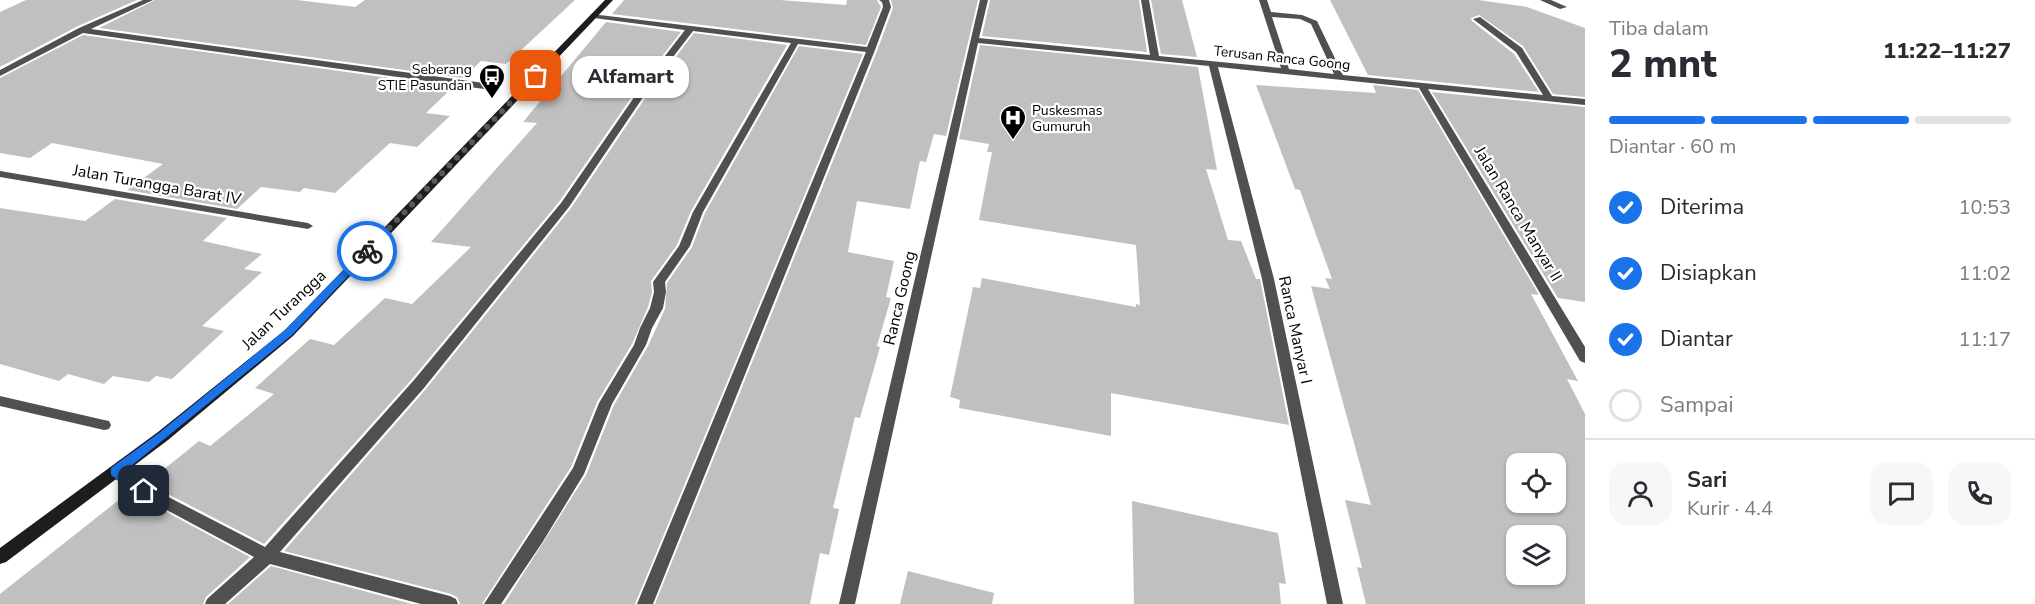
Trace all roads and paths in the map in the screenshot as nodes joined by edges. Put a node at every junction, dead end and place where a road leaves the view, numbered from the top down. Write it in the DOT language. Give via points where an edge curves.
graph roads {
  1 [pos="149,0"];
  2 [pos="609,0"];
  3 [pos="887,0"];
  4 [pos="984,0"];
  5 [pos="1145,0"];
  6 [pos="1263,0"];
  7 [pos="1544,0"];
  8 [pos="1563,6"];
  9 [pos="1267,14"];
  10 [pos="594,16"];
  11 [pos="1477,19"];
  12 [pos="690,29"];
  13 [pos="82,30"];
  14 [pos="976,40"];
  15 [pos="795,42"];
  16 [pos="871,50"];
  17 [pos="1155,59"];
  18 [pos="1213,65"];
  19 [pos="1286,72"];
  20 [pos="0,73"];
  21 [pos="1340,78"];
  22 [pos="484,86"];
  23 [pos="1422,86"];
  24 [pos="1550,98"];
  25 [pos="1585,102"];
  26 [pos="0,174"];
  27 [pos="308,226"];
  28 [pos="1585,358"];
  29 [pos="0,401"];
  30 [pos="104,425"];
  31 [pos="116,472"];
  32 [pos="267,556"];
  33 [pos="0,557"];
  34 [pos="213,604"];
  35 [pos="450,604"];
  36 [pos="492,604"];
  37 [pos="645,604"];
  38 [pos="847,604"];
  39 [pos="1335,604"];
  1 -- 13 [label="street"];
  2 -- 10 [label="main road, Jalan Turangga"];
  3 -- 16 [label="street"];
  4 -- 14 [label="street, Ranca Goong"];
  5 -- 17 [label="street"];
  6 -- 9 [label="street"];
  7 -- 8 [label="street"];
  9 -- 19 [label="street"];
  9 -- 21 [label="street" via="1302,17 1314,23"];
  10 -- 12 [label="street"];
  10 -- 31 [label="main road, Jalan Turangga" via="289,333"];
  11 -- 24 [label="street" via="1519,50"];
  12 -- 15 [label="street"];
  12 -- 32 [label="street" via="565,205 419,384"];
  13 -- 20 [label="street"];
  13 -- 22 [label="street"];
  14 -- 17 [label="street, Terusan Ranca Goong"];
  14 -- 38 [label="street, Ranca Goong"];
  15 -- 16 [label="street"];
  15 -- 36 [label="street" via="698,212 684,246 659,282 662,298 606,403 579,470"];
  16 -- 37 [label="street"];
  17 -- 18 [label="street, Terusan Ranca Goong"];
  18 -- 19 [label="street, Terusan Ranca Goong"];
  18 -- 39 [label="street, Ranca Manyar I" via="1268,279"];
  19 -- 21 [label="street, Terusan Ranca Goong"];
  21 -- 23 [label="street, Terusan Ranca Goong"];
  23 -- 24 [label="street, Terusan Ranca Goong"];
  23 -- 28 [label="street, Jalan Ranca Manyar II"];
  24 -- 25 [label="street, Terusan Ranca Goong"];
  26 -- 27 [label="street, Jalan Turangga Barat IV"];
  29 -- 30 [label="street"];
  31 -- 32 [label="street"];
  31 -- 33 [label="main road, Jalan Turangga"];
  32 -- 34 [label="street"];
  32 -- 35 [label="street"];
}
